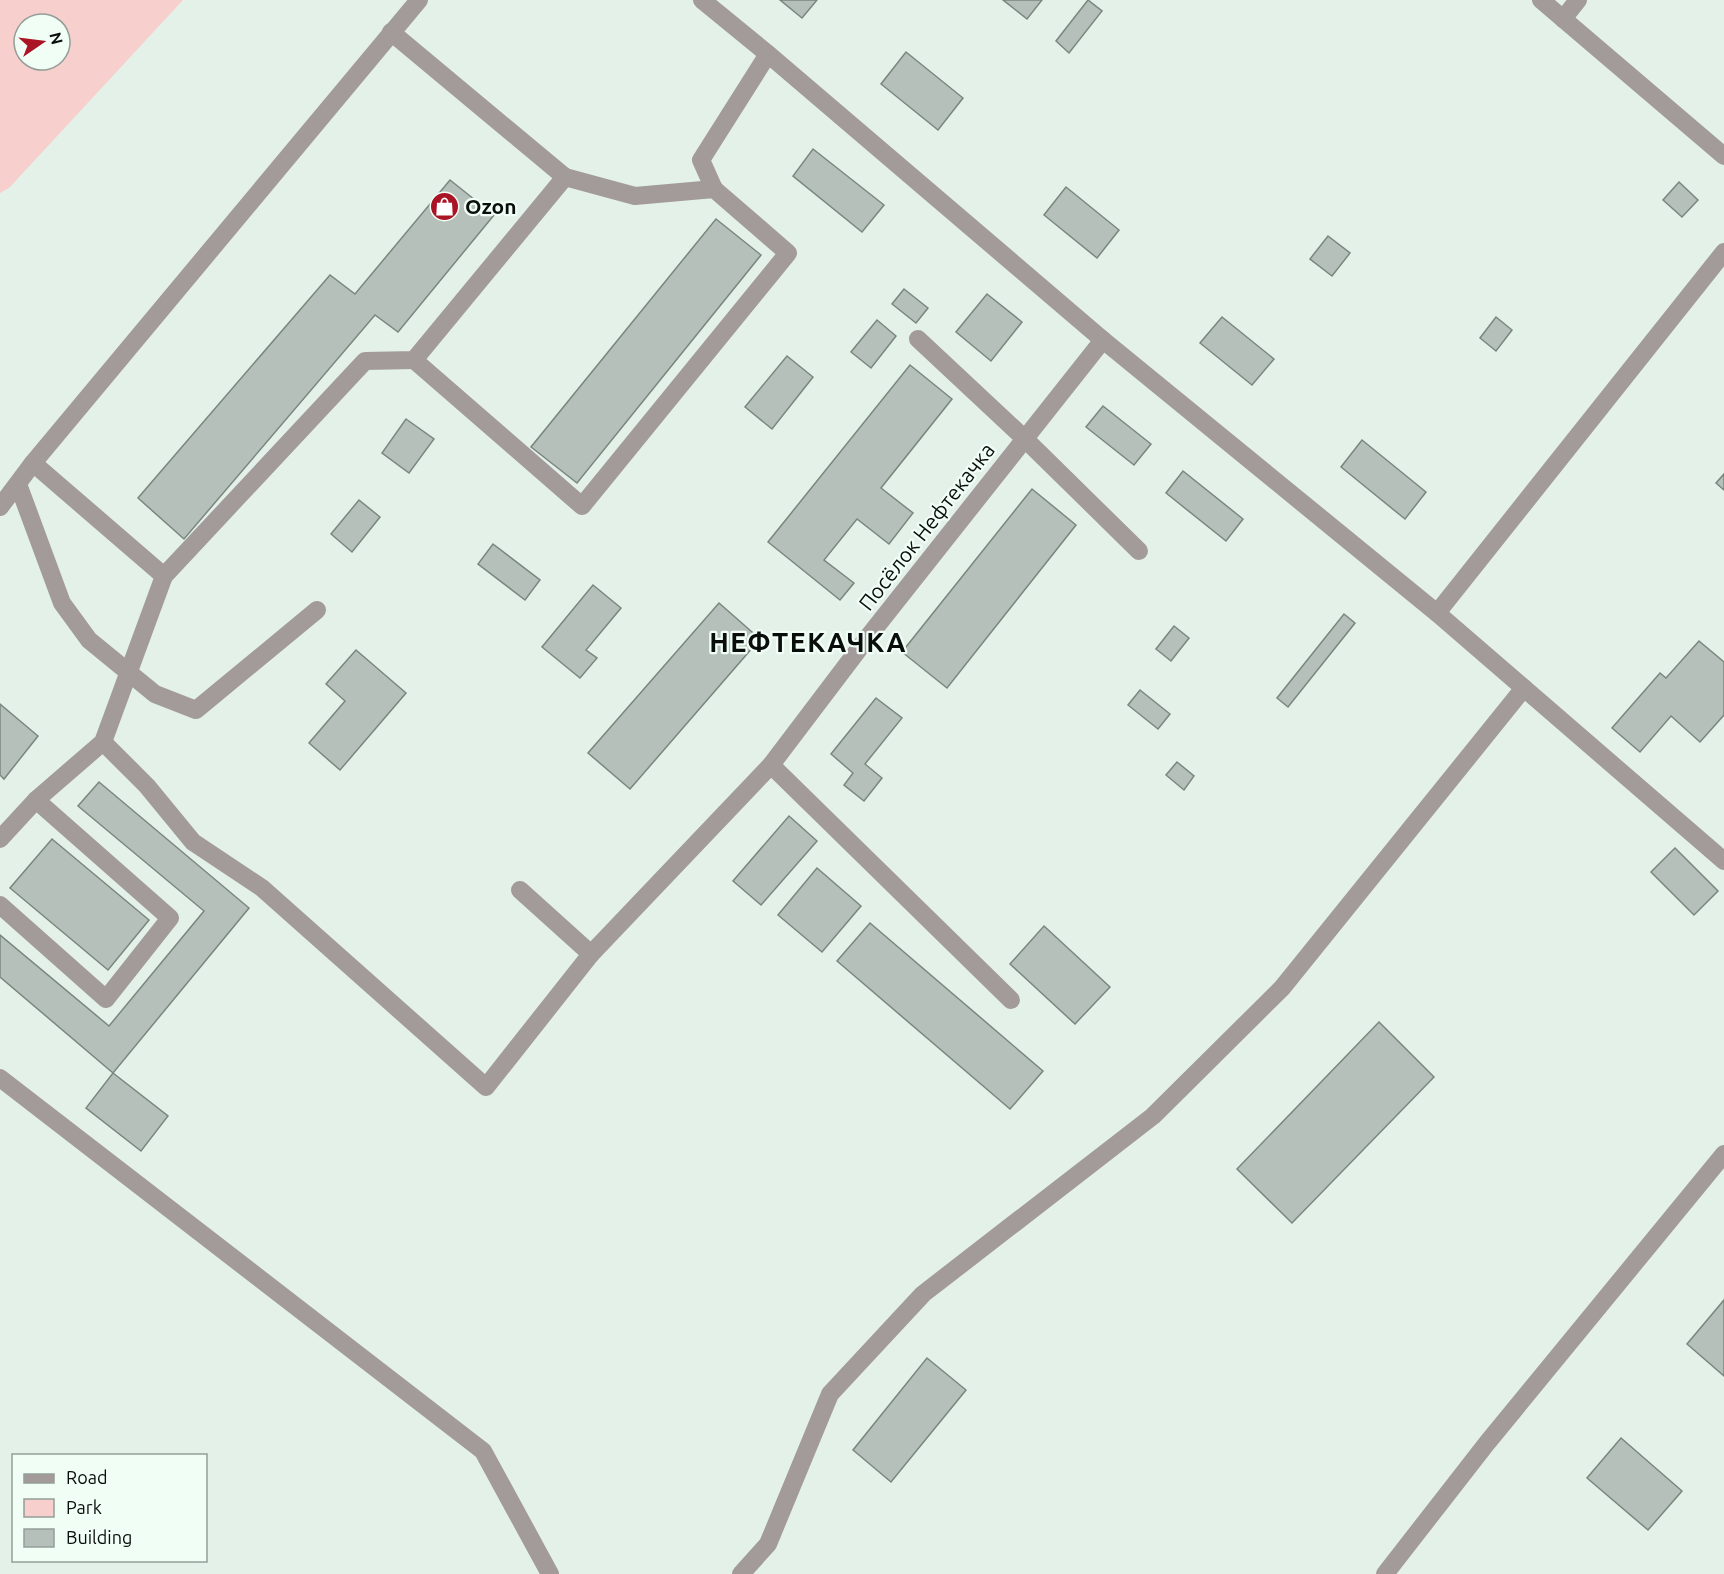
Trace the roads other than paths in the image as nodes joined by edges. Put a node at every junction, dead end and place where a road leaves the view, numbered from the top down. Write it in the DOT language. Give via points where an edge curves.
graph roads {
  1 [pos="419,0"];
  2 [pos="702,0"];
  3 [pos="1541,0"];
  4 [pos="1578,0"];
  5 [pos="1563,19"];
  6 [pos="391,32"];
  7 [pos="768,54"];
  8 [pos="1724,156"];
  9 [pos="565,177"];
  10 [pos="714,189"];
  11 [pos="1724,252"];
  12 [pos="918,339"];
  13 [pos="1103,340"];
  14 [pos="414,360"];
  15 [pos="1025,439"];
  16 [pos="33,464"];
  17 [pos="18,484"];
  18 [pos="0,507"];
  19 [pos="1139,551"];
  20 [pos="164,576"];
  21 [pos="317,610"];
  22 [pos="1437,613"];
  23 [pos="129,672"];
  24 [pos="1524,688"];
  25 [pos="103,742"];
  26 [pos="771,765"];
  27 [pos="36,800"];
  28 [pos="0,839"];
  29 [pos="1724,861"];
  30 [pos="520,890"];
  31 [pos="0,905"];
  32 [pos="591,954"];
  33 [pos="1011,1000"];
  34 [pos="0,1078"];
  35 [pos="1724,1154"];
  36 [pos="550,1574"];
  37 [pos="741,1574"];
  38 [pos="1385,1574"];
  1 -- 6 [label="street"];
  2 -- 7 [label="street"];
  3 -- 5 [label="street"];
  4 -- 5 [label="street"];
  5 -- 8 [label="street"];
  6 -- 9 [label="street"];
  6 -- 16 [label="street"];
  7 -- 10 [label="street" via="701,160"];
  7 -- 13 [label="street"];
  9 -- 10 [label="street" via="635,196"];
  9 -- 14 [label="street"];
  10 -- 14 [label="street" via="788,253 582,506"];
  11 -- 22 [label="street"];
  12 -- 15 [label="street"];
  13 -- 15 [label="street, Посёлок Нефтекачка"];
  13 -- 22 [label="street"];
  14 -- 20 [label="street" via="364,361"];
  15 -- 19 [label="street"];
  15 -- 26 [label="street, Посёлок Нефтекачка"];
  16 -- 17 [label="street"];
  16 -- 20 [label="street"];
  17 -- 18 [label="street"];
  17 -- 23 [label="street" via="62,603 89,640"];
  20 -- 23 [label="street"];
  21 -- 23 [label="street" via="196,710 155,694"];
  22 -- 24 [label="street"];
  23 -- 25 [label="street"];
  24 -- 29 [label="street"];
  24 -- 37 [label="street" via="1282,988 1153,1116 923,1294 830,1394 768,1544"];
  25 -- 27 [label="street"];
  25 -- 32 [label="street, Посёлок Нефтекачка" via="147,786 193,842 262,888 486,1087"];
  26 -- 32 [label="street, Посёлок Нефтекачка"];
  26 -- 33 [label="street"];
  27 -- 28 [label="street"];
  27 -- 31 [label="street" via="170,918 106,999"];
  30 -- 32 [label="street"];
  34 -- 36 [label="street" via="483,1451"];
  35 -- 38 [label="street"];
}
